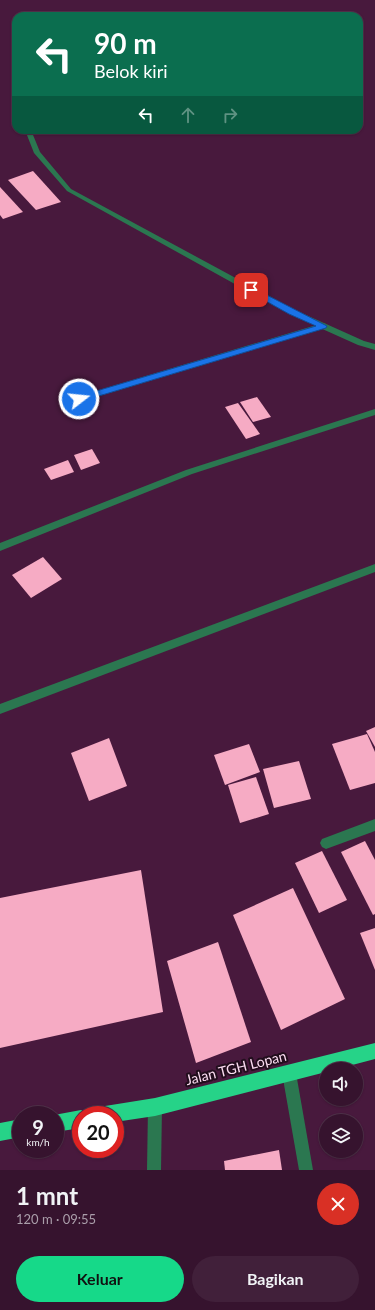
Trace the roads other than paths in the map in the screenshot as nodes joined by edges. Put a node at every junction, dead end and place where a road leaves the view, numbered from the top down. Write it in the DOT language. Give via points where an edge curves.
graph roads {
  1 [pos="30,134"];
  2 [pos="323,326"];
  3 [pos="375,347"];
  4 [pos="79,399"];
  5 [pos="375,412"];
  6 [pos="0,547"];
  7 [pos="375,568"];
  8 [pos="0,709"];
  9 [pos="375,825"];
  10 [pos="326,843"];
  11 [pos="375,1051"];
  12 [pos="289,1073"];
  13 [pos="155,1107"];
  14 [pos="124,1112"];
  15 [pos="12,1130"];
  16 [pos="0,1132"];
  17 [pos="154,1170"];
  18 [pos="306,1170"];
  1 -- 2 [label="street" via="37,153 69,190 292,312"];
  2 -- 3 [label="street"];
  2 -- 4 [label="street"];
  5 -- 6 [label="street" via="189,472"];
  7 -- 8 [label="street"];
  9 -- 10 [label="street"];
  11 -- 12 [label="highway, Jalan TGH Lopan"];
  12 -- 13 [label="highway, Jalan TGH Lopan"];
  12 -- 18 [label="street"];
  13 -- 14 [label="highway, Jalan TGH Lopan"];
  13 -- 17 [label="street"];
  15 -- 16 [label="highway"];
}
